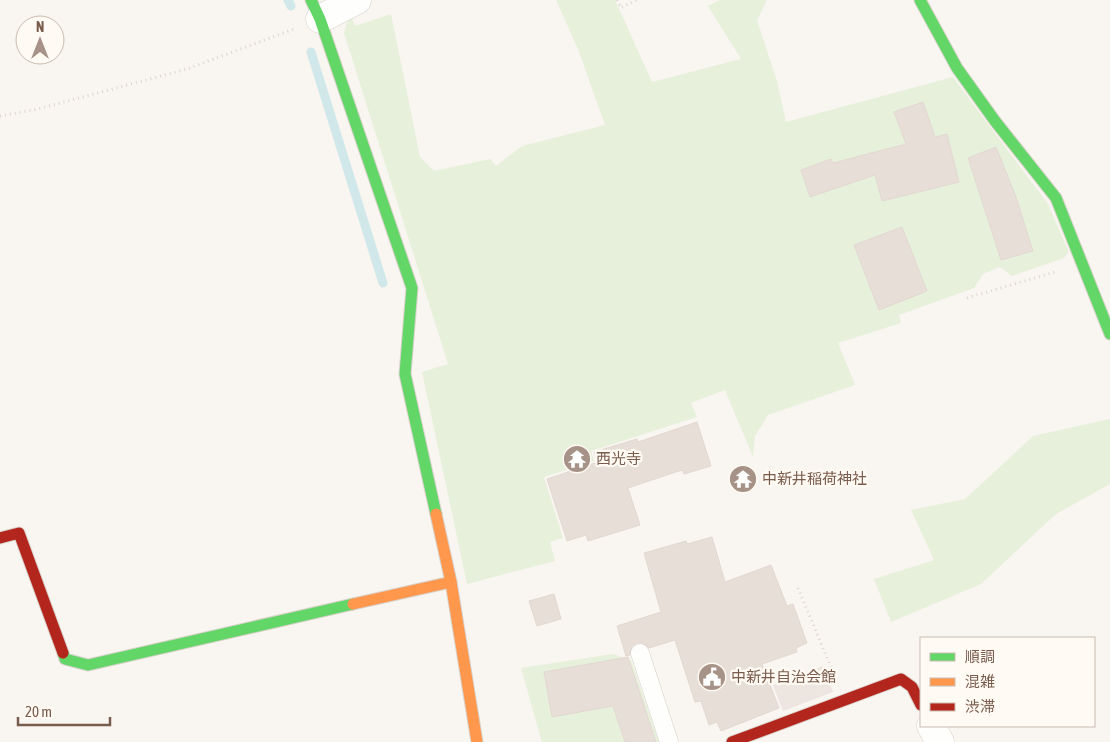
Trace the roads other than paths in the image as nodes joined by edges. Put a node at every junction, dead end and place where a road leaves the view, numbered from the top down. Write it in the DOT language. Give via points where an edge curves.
graph roads {
  1 [pos="357,0"];
  2 [pos="920,0"];
  3 [pos="316,10"];
  4 [pos="1110,334"];
  5 [pos="0,538"];
  6 [pos="451,582"];
  7 [pos="640,653"];
  8 [pos="920,703"];
  9 [pos="932,727"];
  10 [pos="477,742"];
  11 [pos="669,742"];
  12 [pos="732,742"];
  13 [pos="940,742"];
  1 -- 3 [label="street"];
  2 -- 4 [label="street" via="958,68 1056,198"];
  3 -- 6 [label="street" via="412,288 405,374"];
  5 -- 6 [label="street" via="19,533 65,659 88,665"];
  6 -- 10 [label="street"];
  7 -- 11 [label="lane"];
  8 -- 12 [label="street" via="912,687 901,679"];
  9 -- 13 [label="street"];
}
